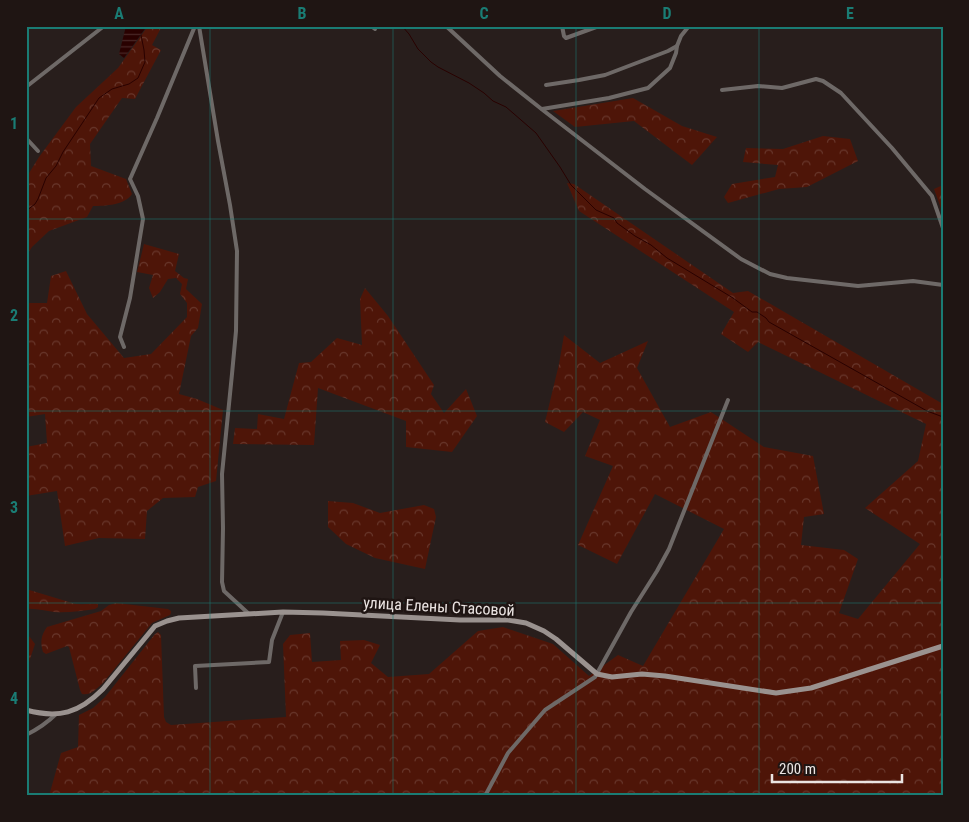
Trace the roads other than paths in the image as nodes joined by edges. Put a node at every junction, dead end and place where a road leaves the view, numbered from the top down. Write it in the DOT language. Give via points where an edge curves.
graph roads {
  1 [pos="104,26"];
  2 [pos="195,26"];
  3 [pos="199,26"];
  4 [pos="446,26"];
  5 [pos="562,26"];
  6 [pos="599,26"];
  7 [pos="690,26"];
  8 [pos="677,46"];
  9 [pos="546,85"];
  10 [pos="26,87"];
  11 [pos="722,90"];
  12 [pos="542,109"];
  13 [pos="26,138"];
  14 [pos="38,151"];
  15 [pos="943,228"];
  16 [pos="943,285"];
  17 [pos="124,347"];
  18 [pos="728,400"];
  19 [pos="283,612"];
  20 [pos="249,614"];
  21 [pos="943,646"];
  22 [pos="597,674"];
  23 [pos="196,688"];
  24 [pos="26,710"];
  25 [pos="56,714"];
  26 [pos="26,736"];
  27 [pos="485,796"];
  1 -- 10 [label="street"];
  2 -- 17 [label="street" via="130,179 143,218 120,337"];
  3 -- 20 [label="street" via="237,251 236,331 222,474 222,582 224,591"];
  4 -- 12 [label="street" via="500,76"];
  5 -- 6 [label="street" via="566,38"];
  7 -- 8 [label="street"];
  8 -- 9 [label="street" via="604,75"];
  8 -- 12 [label="street" via="670,68 648,88"];
  11 -- 15 [label="street" via="758,86 782,88 816,79 823,81 840,93 932,196"];
  12 -- 16 [label="street" via="741,259 770,274 858,286 912,281"];
  13 -- 14 [label="street"];
  18 -- 22 [label="street" via="669,549"];
  19 -- 20 [label="main road, улица Елены Стасовой"];
  19 -- 22 [label="main road, улица Елены Стасовой" via="526,623 556,639"];
  19 -- 23 [label="street" via="272,640 269,662 195,666"];
  20 -- 25 [label="main road, улица Елены Стасовой" via="179,618 156,626 94,698 76,710"];
  21 -- 22 [label="main road" via="811,688 776,693 665,676 612,677"];
  22 -- 27 [label="street" via="545,710 508,753"];
  24 -- 25 [label="main road"];
  25 -- 26 [label="street" via="47,724"];
}
